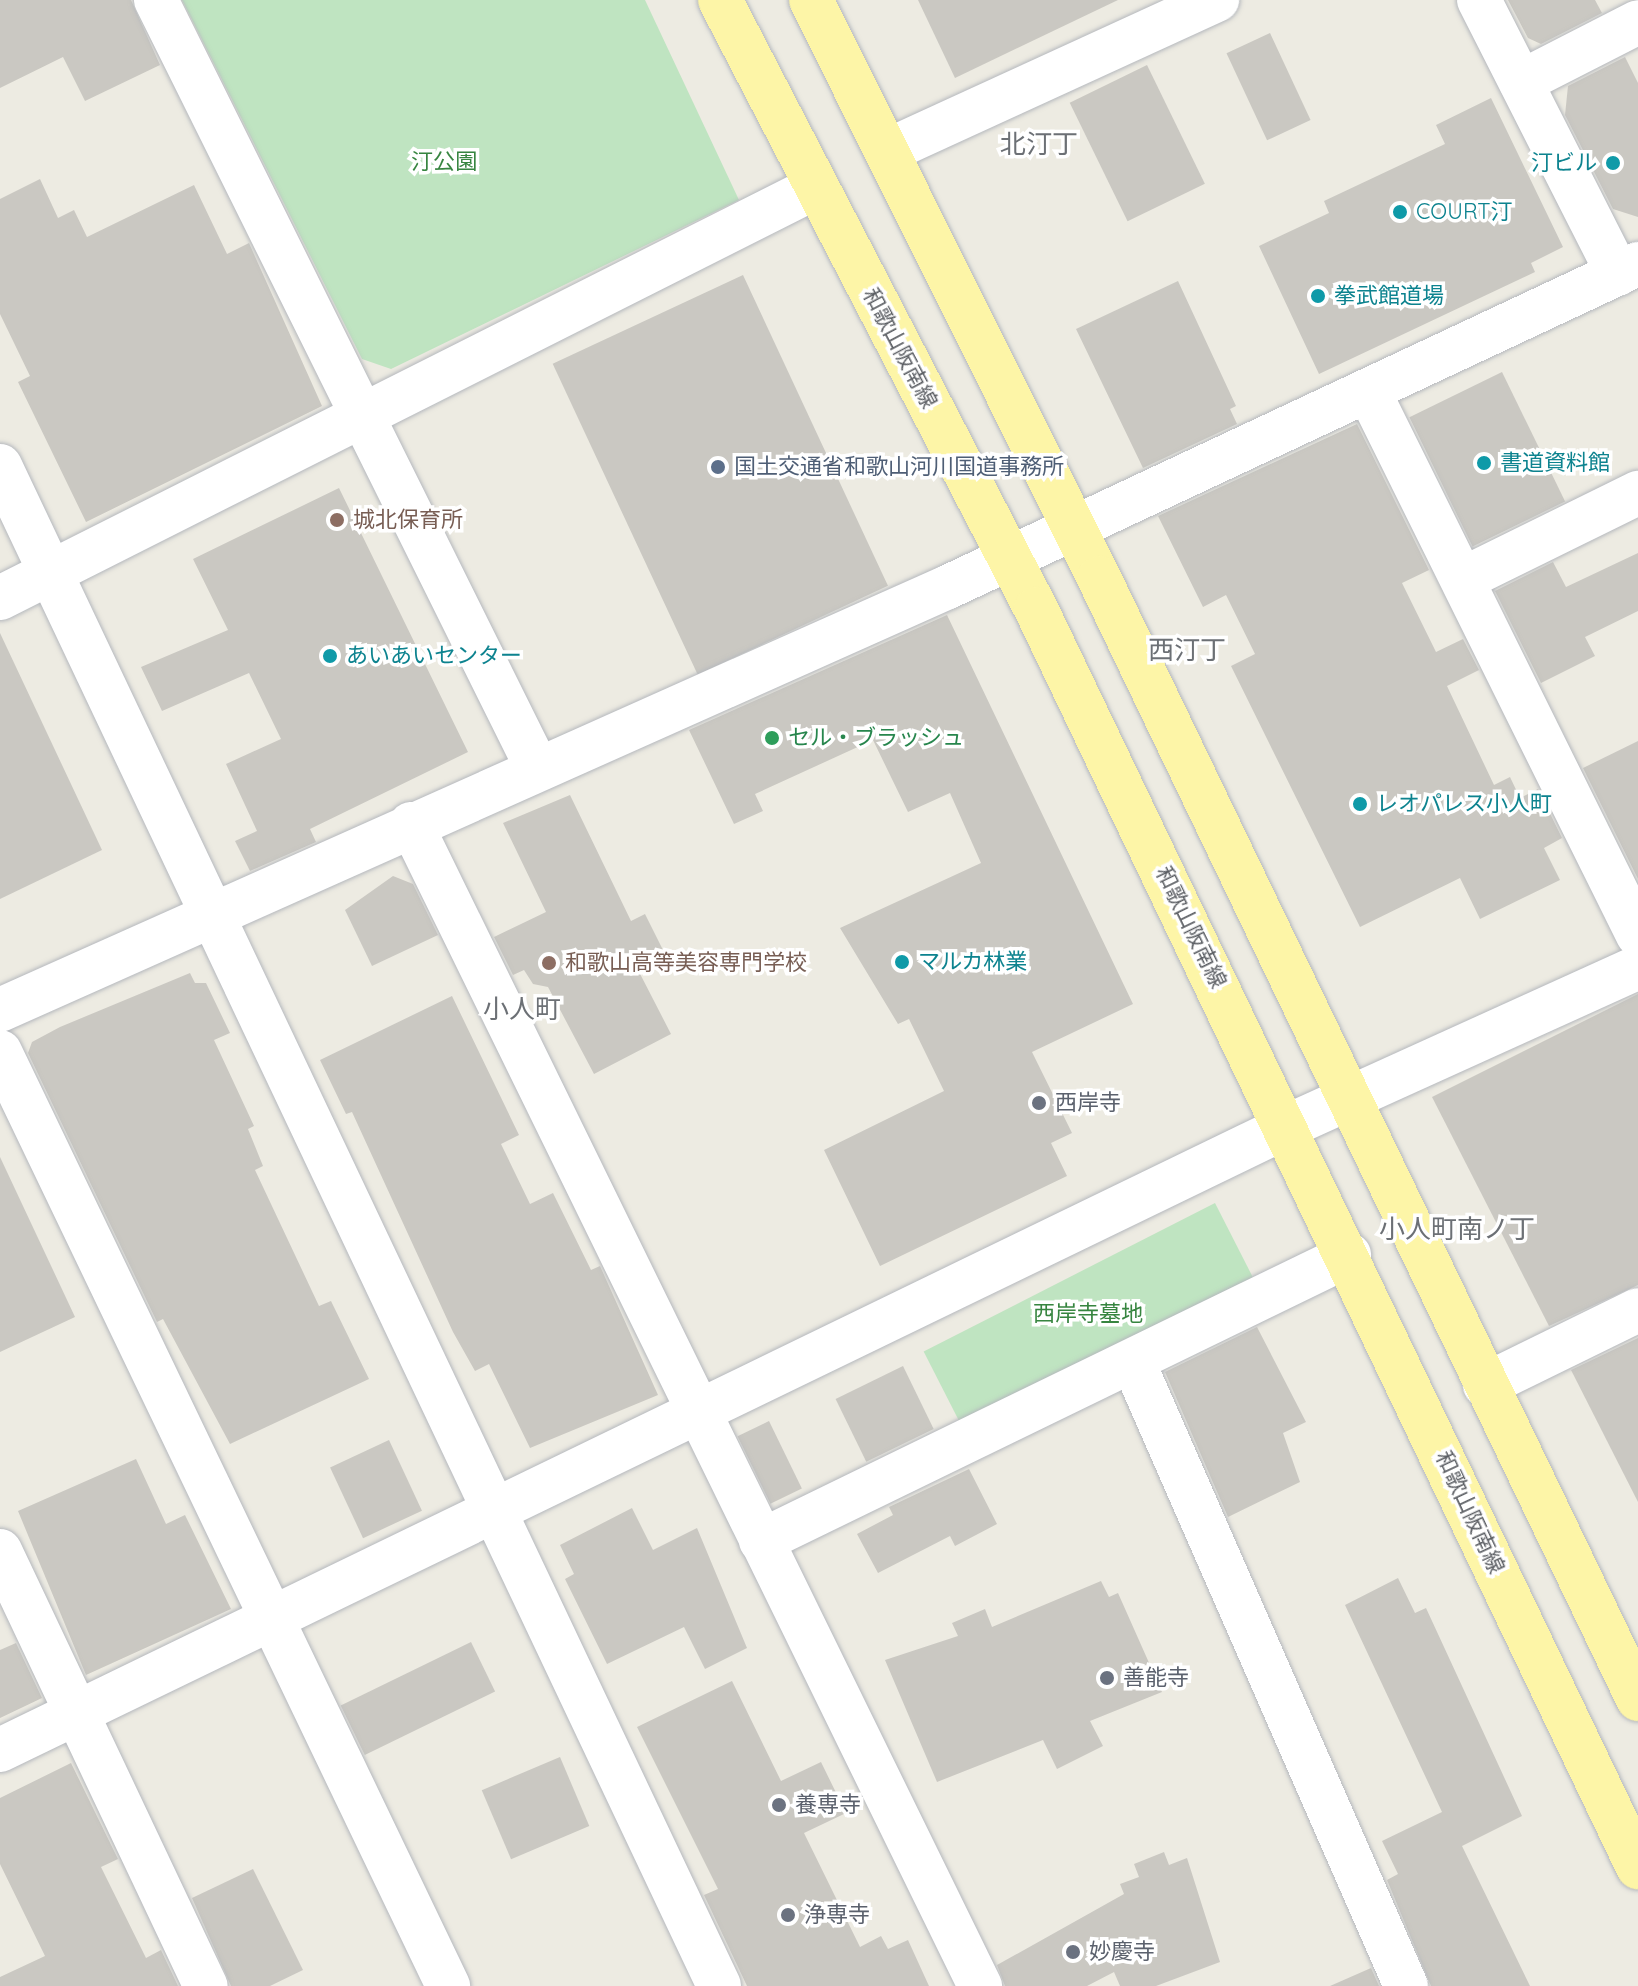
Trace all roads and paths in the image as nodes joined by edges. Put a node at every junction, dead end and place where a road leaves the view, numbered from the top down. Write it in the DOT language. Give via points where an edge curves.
graph roads {
  1 [pos="156,0"];
  2 [pos="720,0"];
  3 [pos="811,0"];
  4 [pos="1217,0"];
  5 [pos="1479,0"];
  6 [pos="1638,22"];
  7 [pos="1521,82"];
  8 [pos="889,150"];
  9 [pos="816,187"];
  10 [pos="1628,269"];
  11 [pos="1369,392"];
  12 [pos="367,417"];
  13 [pos="0,466"];
  14 [pos="1638,493"];
  15 [pos="1073,527"];
  16 [pos="1011,558"];
  17 [pos="51,573"];
  18 [pos="1465,578"];
  19 [pos="0,598"];
  20 [pos="536,766"];
  21 [pos="411,824"];
  22 [pos="211,912"];
  23 [pos="1638,936"];
  24 [pos="1638,967"];
  25 [pos="0,1010"];
  26 [pos="1497,1032"];
  27 [pos="0,1052"];
  28 [pos="1349,1098"];
  29 [pos="1286,1127"];
  30 [pos="1349,1255"];
  31 [pos="1638,1310"];
  32 [pos="1134,1364"];
  33 [pos="1485,1385"];
  34 [pos="702,1412"];
  35 [pos="494,1515"];
  36 [pos="761,1541"];
  37 [pos="0,1551"];
  38 [pos="273,1619"];
  39 [pos="1636,1687"];
  40 [pos="76,1713"];
  41 [pos="0,1750"];
  42 [pos="1638,1867"];
  43 [pos="206,1986"];
  44 [pos="448,1986"];
  45 [pos="719,1986"];
  46 [pos="980,1986"];
  47 [pos="1406,1986"];
  1 -- 12 [label="street"];
  2 -- 9 [label="main road, 和歌山阪南線"];
  3 -- 8 [label="main road"];
  4 -- 8 [label="street"];
  5 -- 7 [label="street"];
  6 -- 7 [label="street"];
  7 -- 10 [label="street"];
  8 -- 15 [label="main road"];
  9 -- 12 [label="street"];
  9 -- 16 [label="main road, 和歌山阪南線"];
  10 -- 11 [label="street"];
  11 -- 15 [label="street"];
  11 -- 18 [label="street"];
  12 -- 17 [label="street"];
  12 -- 20 [label="street"];
  13 -- 17 [label="street"];
  14 -- 18 [label="street"];
  15 -- 16 [label="street"];
  15 -- 28 [label="main road"];
  16 -- 20 [label="street"];
  16 -- 29 [label="main road, 和歌山阪南線"];
  17 -- 19 [label="street"];
  17 -- 22 [label="street"];
  18 -- 23 [label="street"];
  20 -- 21 [label="street"];
  21 -- 22 [label="street"];
  21 -- 34 [label="street"];
  22 -- 25 [label="street"];
  22 -- 35 [label="street"];
  23 -- 26 [label="street" via="1543,984"];
  24 -- 26 [label="street"];
  26 -- 28 [label="street"];
  27 -- 38 [label="street"];
  28 -- 29 [label="street"];
  28 -- 33 [label="main road"];
  29 -- 30 [label="main road, 和歌山阪南線"];
  29 -- 34 [label="street"];
  30 -- 32 [label="street"];
  30 -- 42 [label="main road, 和歌山阪南線"];
  31 -- 33 [label="street"];
  32 -- 36 [label="street"];
  32 -- 47 [label="street"];
  33 -- 39 [label="main road"];
  34 -- 35 [label="street"];
  34 -- 36 [label="street"];
  35 -- 38 [label="street"];
  35 -- 45 [label="street"];
  36 -- 46 [label="street"];
  37 -- 40 [label="street"];
  38 -- 40 [label="street"];
  38 -- 44 [label="street"];
  40 -- 41 [label="street"];
  40 -- 43 [label="street"];
}
